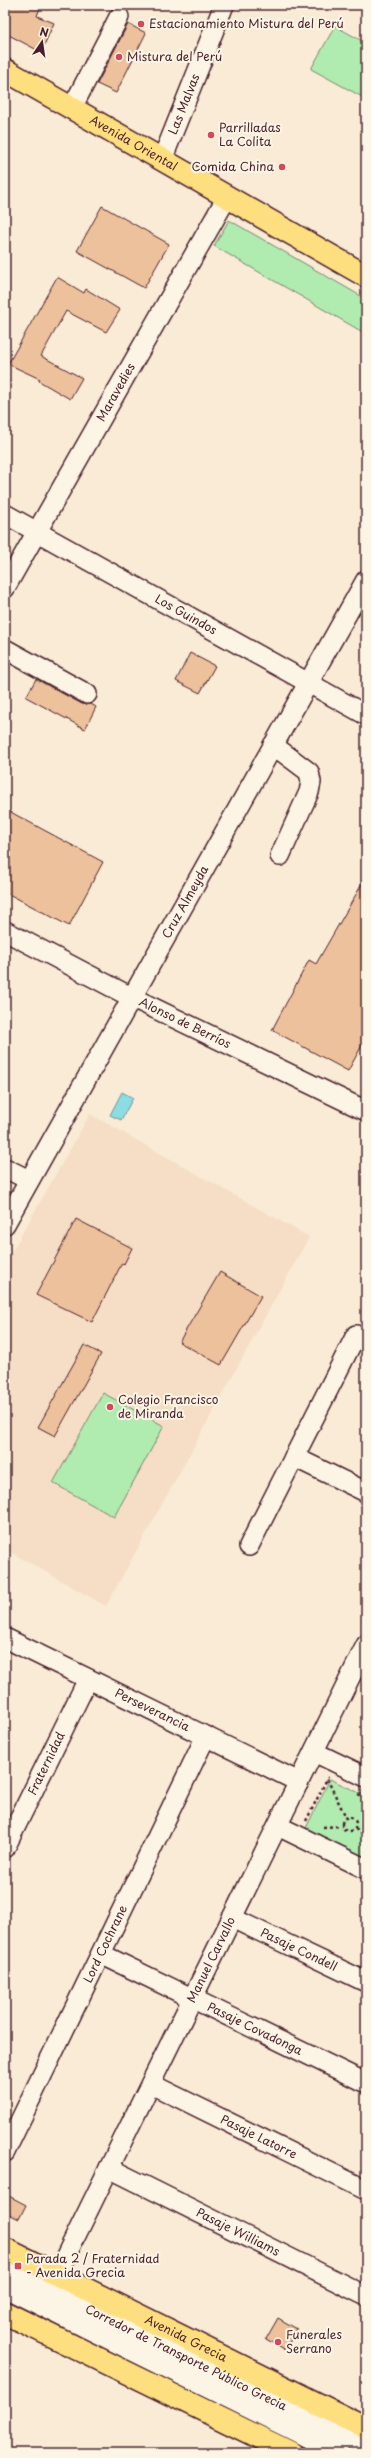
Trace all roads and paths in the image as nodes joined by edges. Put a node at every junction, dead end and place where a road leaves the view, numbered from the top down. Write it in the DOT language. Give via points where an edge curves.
graph roads {
  1 [pos="224,5"];
  2 [pos="119,17"];
  3 [pos="5,70"];
  4 [pos="72,108"];
  5 [pos="162,160"];
  6 [pos="227,197"];
  7 [pos="366,276"];
  8 [pos="5,514"];
  9 [pos="37,532"];
  10 [pos="366,580"];
  11 [pos="5,588"];
  12 [pos="5,649"];
  13 [pos="308,683"];
  14 [pos="87,694"];
  15 [pos="366,715"];
  16 [pos="273,745"];
  17 [pos="280,856"];
  18 [pos="5,931"];
  19 [pos="131,997"];
  20 [pos="364,1106"];
  21 [pos="5,1168"];
  22 [pos="29,1180"];
  23 [pos="5,1224"];
  24 [pos="356,1335"];
  25 [pos="294,1456"];
  26 [pos="366,1492"];
  27 [pos="249,1546"];
  28 [pos="5,1638"];
  29 [pos="366,1646"];
  30 [pos="88,1679"];
  31 [pos="206,1736"];
  32 [pos="314,1752"];
  33 [pos="366,1777"];
  34 [pos="299,1782"];
  35 [pos="346,1817"];
  36 [pos="12,1818"];
  37 [pos="278,1826"];
  38 [pos="302,1829"];
  39 [pos="355,1829"];
  40 [pos="366,1835"];
  41 [pos="5,1848"];
  42 [pos="366,1869"];
  43 [pos="232,1918"];
  44 [pos="101,1954"];
  45 [pos="366,1982"];
  46 [pos="193,1999"];
  47 [pos="151,2084"];
  48 [pos="366,2084"];
  49 [pos="5,2152"];
  50 [pos="109,2168"];
  51 [pos="366,2190"];
  52 [pos="5,2249"];
  53 [pos="5,2268"];
  54 [pos="57,2274"];
  55 [pos="5,2288"];
  56 [pos="364,2291"];
  57 [pos="5,2313"];
  58 [pos="366,2428"];
  59 [pos="366,2447"];
  60 [pos="272,2448"];
  61 [pos="291,2453"];
  62 [pos="339,2453"];
  1 -- 5 [label="street, Las Malvas"];
  2 -- 4 [label="street"];
  3 -- 4 [label="main road, Avenida Oriental"];
  4 -- 5 [label="main road, Avenida Oriental"];
  5 -- 6 [label="main road, Avenida Oriental"];
  6 -- 7 [label="main road, Avenida Oriental"];
  6 -- 9 [label="street, Maravedies"];
  8 -- 9 [label="street, Los Guindos"];
  9 -- 11 [label="street, Maravedies"];
  9 -- 13 [label="street, Los Guindos"];
  10 -- 13 [label="street, Cruz Almeyda"];
  12 -- 14 [label="street"];
  13 -- 15 [label="street, Los Guindos"];
  13 -- 16 [label="street, Cruz Almeyda"];
  16 -- 17 [label="street" via="309,772 312,782"];
  16 -- 19 [label="street, Cruz Almeyda"];
  18 -- 19 [label="street, Alonso de Berríos"];
  19 -- 20 [label="street, Alonso de Berríos"];
  19 -- 22 [label="street, Cruz Almeyda"];
  21 -- 22 [label="street"];
  22 -- 23 [label="street, Cruz Almeyda"];
  24 -- 25 [label="street"];
  25 -- 26 [label="street"];
  25 -- 27 [label="street"];
  28 -- 30 [label="street, Perseverancia"];
  29 -- 32 [label="street, Manuel Carvallo"];
  30 -- 31 [label="street, Perseverancia"];
  30 -- 36 [label="street, Fraternidad"];
  31 -- 34 [label="street, Perseverancia"];
  31 -- 44 [label="street, Lord Cochrane"];
  32 -- 33 [label="street"];
  32 -- 34 [label="street, Manuel Carvallo"];
  34 -- 37 [label="street, Manuel Carvallo"];
  35 -- 38 [label="path" via="327,1779"];
  35 -- 39 [label="path" via="356,1820"];
  35 -- 39 [label="path" via="342,1826 345,1830"];
  36 -- 41 [label="street, Fraternidad"];
  37 -- 42 [label="street"];
  37 -- 43 [label="street, Manuel Carvallo"];
  39 -- 40 [label="path"];
  43 -- 45 [label="street, Pasaje Condell"];
  43 -- 46 [label="street, Manuel Carvallo"];
  44 -- 46 [label="street, Pasaje Covadonga"];
  44 -- 49 [label="street, Lord Cochrane"];
  46 -- 47 [label="street, Manuel Carvallo"];
  46 -- 48 [label="street, Pasaje Covadonga"];
  47 -- 50 [label="street, Manuel Carvallo"];
  47 -- 51 [label="street, Pasaje Latorre"];
  50 -- 54 [label="street, Manuel Carvallo"];
  50 -- 56 [label="street, Pasaje Williams"];
  52 -- 54 [label="main road, Avenida Grecia"];
  53 -- 59 [label="street, Corredor de Transporte Público Grecia"];
  54 -- 58 [label="main road, Avenida Grecia"];
  55 -- 62 [label="street, Corredor de Transporte Público Grecia"];
  57 -- 60 [label="main road"];
  60 -- 61 [label="main road"];
}
